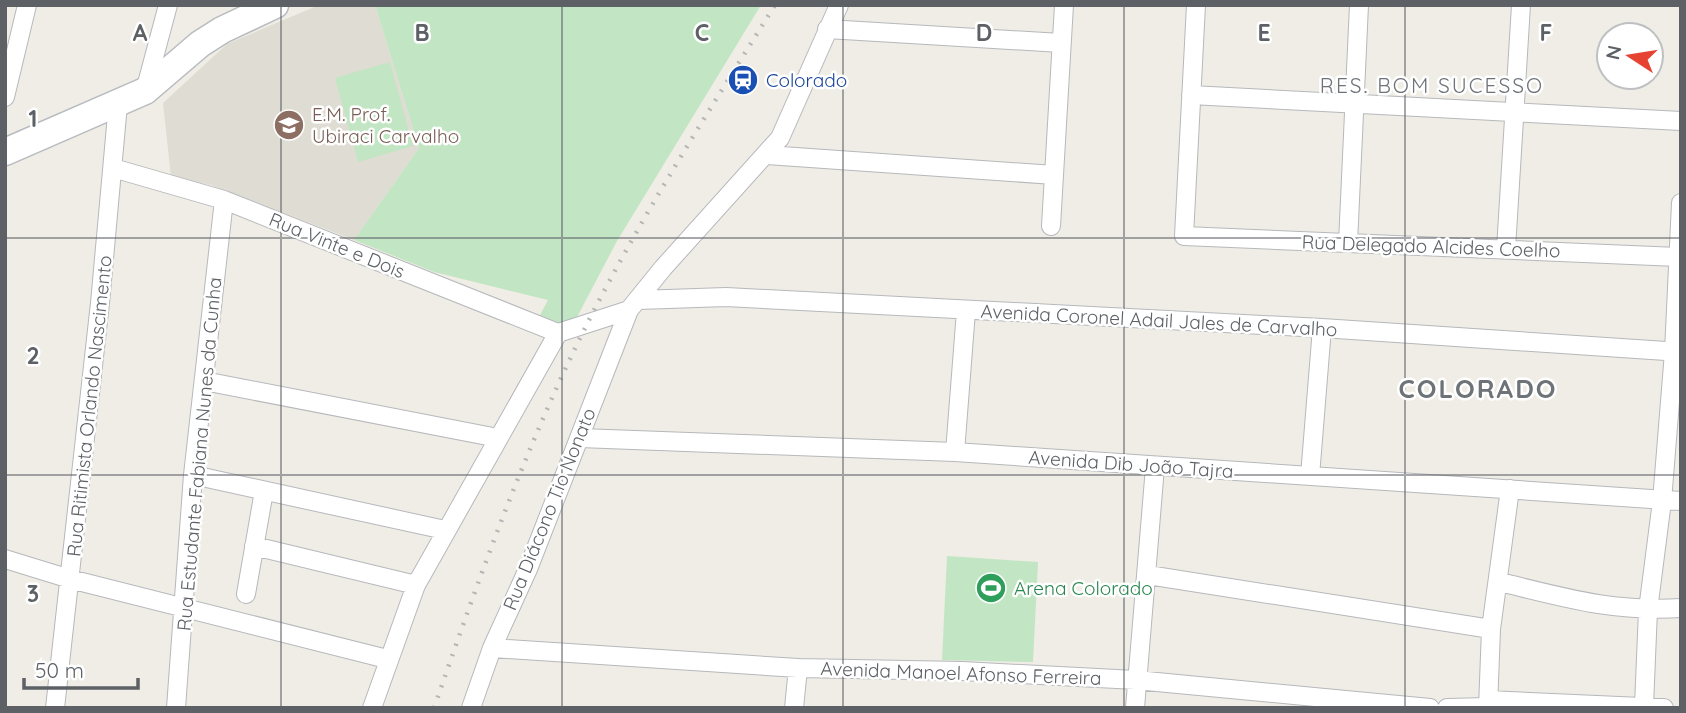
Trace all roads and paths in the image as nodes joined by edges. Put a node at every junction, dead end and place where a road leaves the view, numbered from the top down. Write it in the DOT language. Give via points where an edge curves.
graph roads {
  1 [pos="27,5"];
  2 [pos="168,5"];
  3 [pos="275,5"];
  4 [pos="839,5"];
  5 [pos="1064,5"];
  6 [pos="1196,5"];
  7 [pos="1359,5"];
  8 [pos="1521,5"];
  9 [pos="827,29"];
  10 [pos="1061,43"];
  11 [pos="145,91"];
  12 [pos="1191,95"];
  13 [pos="5,97"];
  14 [pos="118,104"];
  15 [pos="1354,105"];
  16 [pos="1515,113"];
  17 [pos="1681,121"];
  18 [pos="5,152"];
  19 [pos="767,155"];
  20 [pos="113,168"];
  21 [pos="1054,175"];
  22 [pos="224,200"];
  23 [pos="1681,203"];
  24 [pos="1051,226"];
  25 [pos="1348,243"];
  26 [pos="1506,249"];
  27 [pos="1678,257"];
  28 [pos="633,305"];
  29 [pos="966,312"];
  30 [pos="1322,328"];
  31 [pos="558,333"];
  32 [pos="1677,352"];
  33 [pos="204,381"];
  34 [pos="498,438"];
  35 [pos="580,438"];
  36 [pos="956,452"];
  37 [pos="1155,467"];
  38 [pos="193,475"];
  39 [pos="1310,476"];
  40 [pos="1510,489"];
  41 [pos="264,491"];
  42 [pos="1662,501"];
  43 [pos="1681,502"];
  44 [pos="445,530"];
  45 [pos="254,546"];
  46 [pos="5,559"];
  47 [pos="1147,575"];
  48 [pos="71,579"];
  49 [pos="1500,582"];
  50 [pos="416,585"];
  51 [pos="246,594"];
  52 [pos="184,608"];
  53 [pos="1681,608"];
  54 [pos="1648,610"];
  55 [pos="1491,629"];
  56 [pos="492,648"];
  57 [pos="387,659"];
  58 [pos="798,668"];
  59 [pos="1136,680"];
  60 [pos="1488,705"];
  61 [pos="1644,706"];
  62 [pos="55,708"];
  63 [pos="176,708"];
  64 [pos="372,708"];
  65 [pos="471,708"];
  66 [pos="794,708"];
  67 [pos="1135,708"];
  68 [pos="1430,708"];
  69 [pos="1447,708"];
  70 [pos="1664,708"];
  1 -- 13 [label="street"];
  2 -- 11 [label="street"];
  3 -- 11 [label="street" via="200,44"];
  4 -- 9 [label="street, Rua Diácono Tio Nonato"];
  5 -- 10 [label="street"];
  6 -- 12 [label="street"];
  7 -- 15 [label="street"];
  8 -- 16 [label="street"];
  9 -- 10 [label="street"];
  9 -- 19 [label="street, Rua Diácono Tio Nonato" via="780,138"];
  10 -- 21 [label="street"];
  11 -- 14 [label="street"];
  12 -- 15 [label="street"];
  12 -- 25 [label="street, Rua Delegado Alcides Coelho" via="1184,236"];
  14 -- 18 [label="street"];
  14 -- 20 [label="street, Rua Ritimista Orlando Nascimento"];
  15 -- 16 [label="street"];
  15 -- 25 [label="street"];
  16 -- 17 [label="street"];
  16 -- 26 [label="street"];
  19 -- 21 [label="street"];
  19 -- 28 [label="street, Rua Diácono Tio Nonato"];
  20 -- 22 [label="street, Rua Vinte e Dois"];
  20 -- 48 [label="street, Rua Ritimista Orlando Nascimento"];
  21 -- 24 [label="street"];
  22 -- 31 [label="street, Rua Vinte e Dois"];
  22 -- 33 [label="street, Rua Estudante Fabiana Nunes da Cunha"];
  23 -- 27 [label="street"];
  25 -- 26 [label="street, Rua Delegado Alcides Coelho"];
  26 -- 27 [label="street, Rua Delegado Alcides Coelho"];
  27 -- 32 [label="street"];
  28 -- 29 [label="street, Avenida Coronel Adail Jales de Carvalho" via="726,297"];
  28 -- 31 [label="street"];
  28 -- 35 [label="street, Rua Diácono Tio Nonato" via="598,383"];
  29 -- 30 [label="street, Avenida Coronel Adail Jales de Carvalho"];
  29 -- 36 [label="street"];
  30 -- 32 [label="street, Avenida Coronel Adail Jales de Carvalho"];
  30 -- 39 [label="street"];
  31 -- 34 [label="street"];
  32 -- 42 [label="street"];
  33 -- 34 [label="street"];
  33 -- 38 [label="street, Rua Estudante Fabiana Nunes da Cunha"];
  34 -- 44 [label="street"];
  35 -- 36 [label="street, Avenida Dib João Tajra"];
  35 -- 56 [label="street, Rua Diácono Tio Nonato"];
  36 -- 37 [label="street, Avenida Dib João Tajra"];
  37 -- 39 [label="street, Avenida Dib João Tajra"];
  37 -- 47 [label="street"];
  38 -- 41 [label="street"];
  38 -- 52 [label="street, Rua Estudante Fabiana Nunes da Cunha"];
  39 -- 40 [label="street, Avenida Dib João Tajra"];
  40 -- 42 [label="street, Avenida Dib João Tajra"];
  40 -- 49 [label="street"];
  41 -- 44 [label="street"];
  41 -- 45 [label="street"];
  42 -- 43 [label="street, Avenida Dib João Tajra"];
  42 -- 54 [label="street"];
  44 -- 50 [label="street"];
  45 -- 50 [label="street"];
  45 -- 51 [label="street"];
  46 -- 48 [label="street"];
  47 -- 55 [label="street"];
  47 -- 59 [label="street"];
  48 -- 52 [label="street"];
  48 -- 62 [label="street, Rua Ritimista Orlando Nascimento"];
  49 -- 54 [label="street" via="1601,607"];
  49 -- 55 [label="street"];
  50 -- 57 [label="street"];
  52 -- 57 [label="street"];
  52 -- 63 [label="street, Rua Estudante Fabiana Nunes da Cunha"];
  53 -- 54 [label="street"];
  54 -- 61 [label="street"];
  55 -- 60 [label="street"];
  56 -- 58 [label="street, Avenida Manoel Afonso Ferreira"];
  56 -- 65 [label="street, Rua Diácono Tio Nonato"];
  57 -- 64 [label="street"];
  58 -- 59 [label="street, Avenida Manoel Afonso Ferreira"];
  58 -- 66 [label="street"];
  59 -- 67 [label="street"];
  59 -- 68 [label="street, Avenida Manoel Afonso Ferreira"];
  60 -- 61 [label="street"];
  60 -- 69 [label="street"];
  61 -- 70 [label="street"];
}
